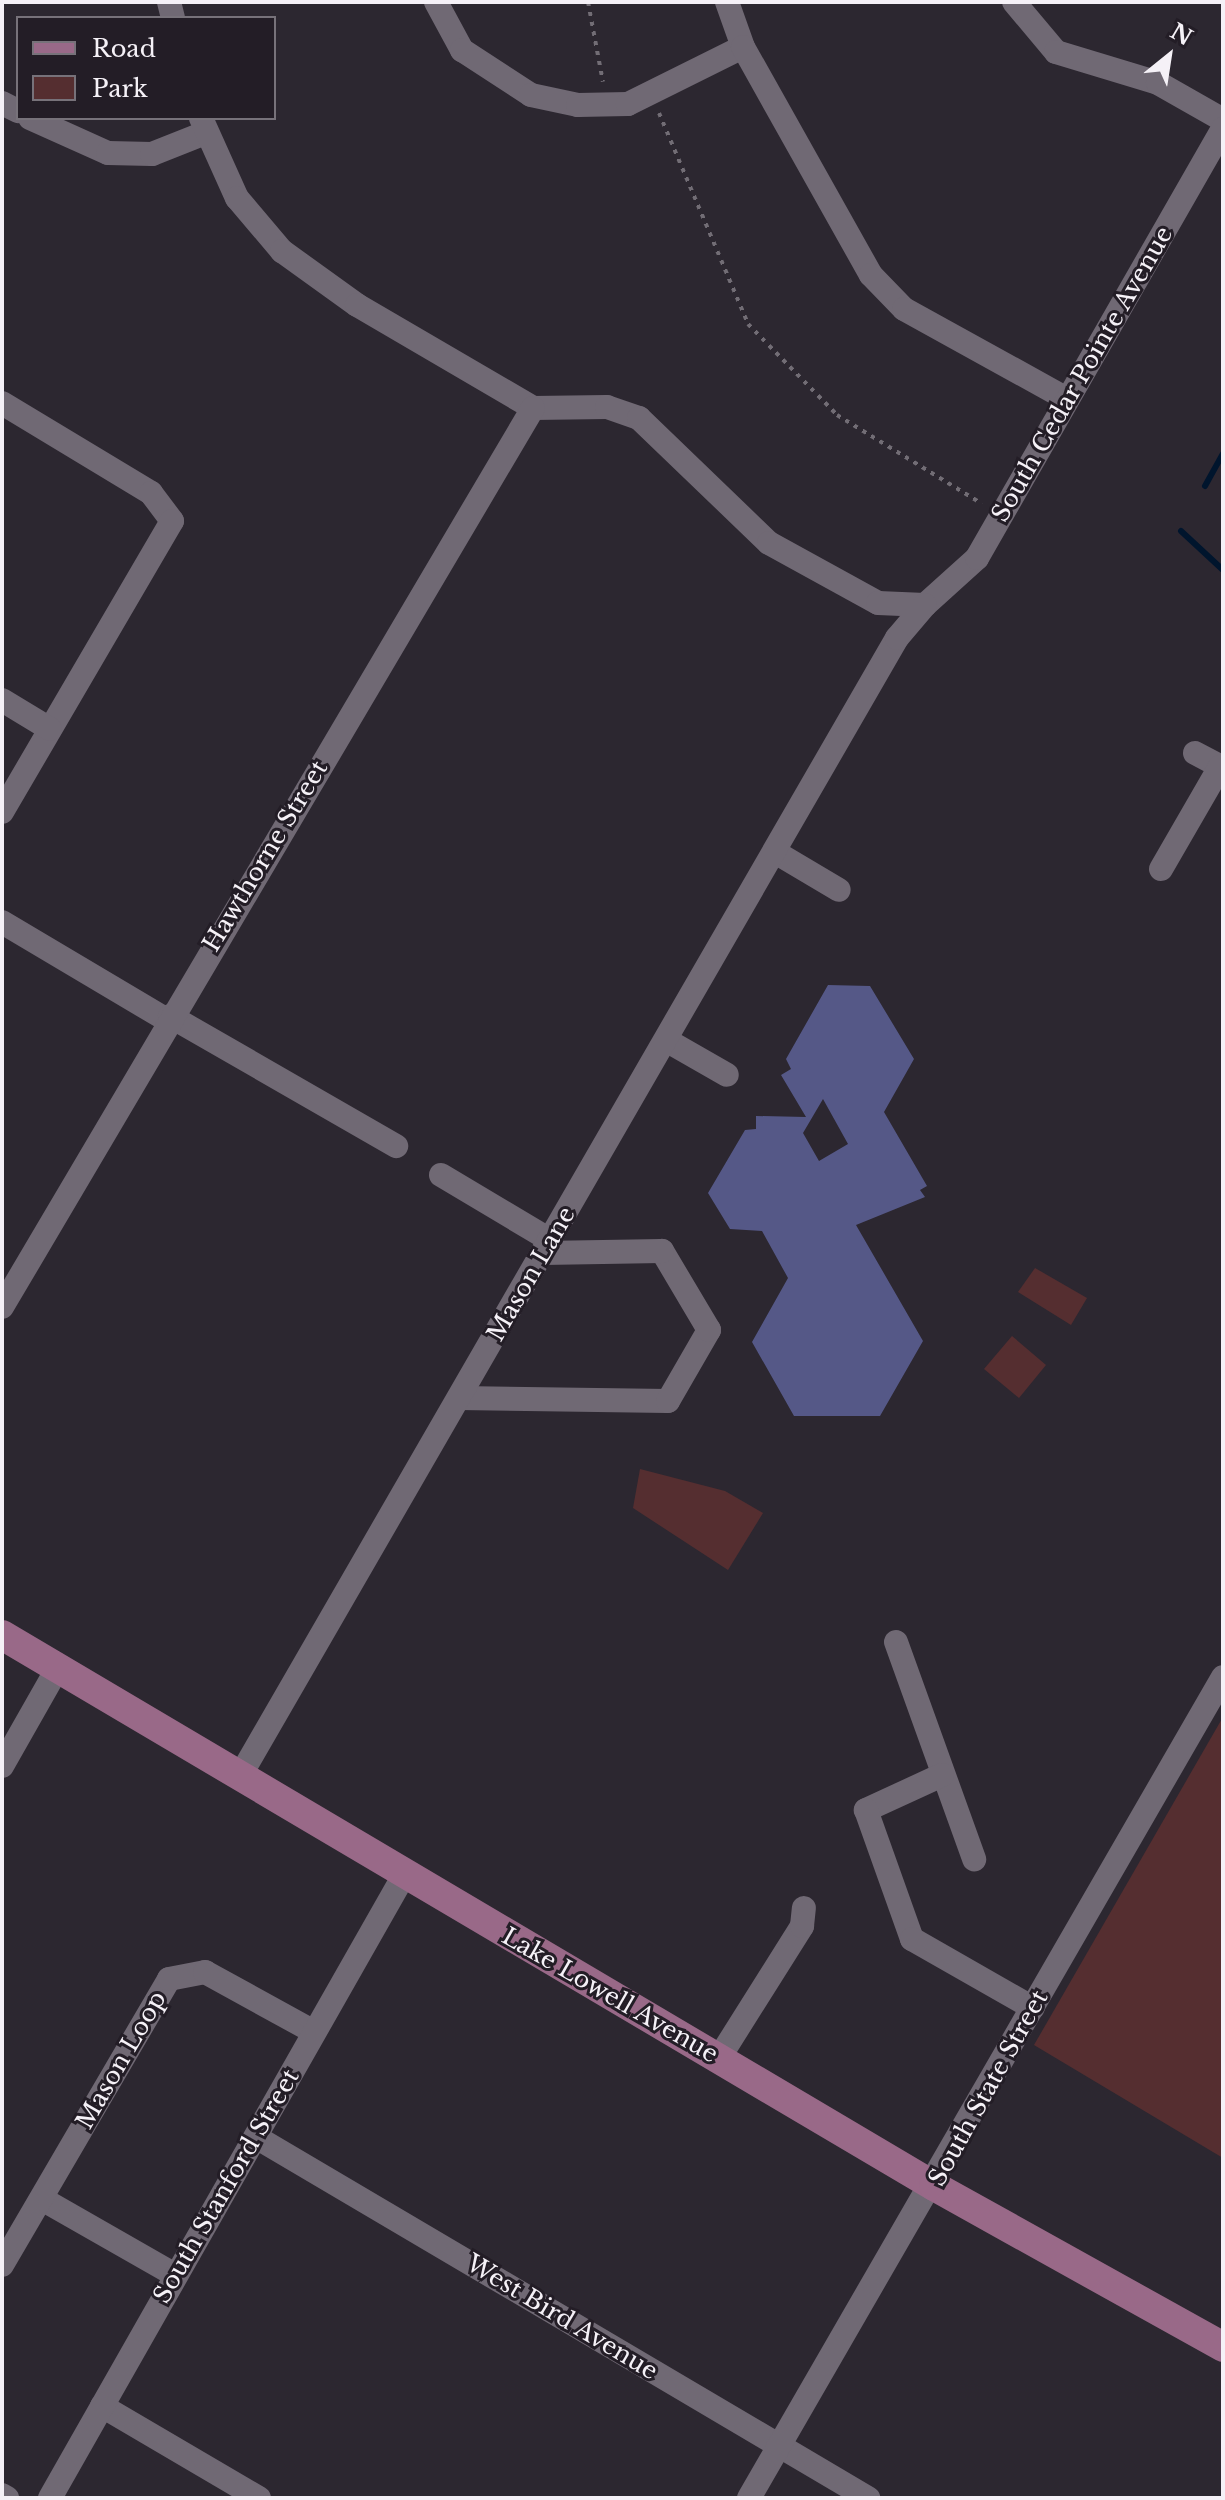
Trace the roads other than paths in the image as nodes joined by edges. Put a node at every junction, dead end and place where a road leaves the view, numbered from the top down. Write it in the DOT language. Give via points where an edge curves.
graph roads {
  1 [pos="436,2"];
  2 [pos="727,2"];
  3 [pos="1014,2"];
  4 [pos="743,47"];
  5 [pos="34,120"];
  6 [pos="1223,120"];
  7 [pos="203,126"];
  8 [pos="1223,128"];
  9 [pos="1067,399"];
  10 [pos="2,403"];
  11 [pos="533,408"];
  12 [pos="925,605"];
  13 [pos="2,700"];
  14 [pos="50,729"];
  15 [pos="1195,753"];
  16 [pos="1221,768"];
  17 [pos="821,772"];
  18 [pos="2,812"];
  19 [pos="775,852"];
  20 [pos="1161,869"];
  21 [pos="839,890"];
  22 [pos="2,922"];
  23 [pos="169,1018"];
  24 [pos="666,1040"];
  25 [pos="727,1075"];
  26 [pos="396,1146"];
  27 [pos="441,1175"];
  28 [pos="547,1246"];
  29 [pos="2,1307"];
  30 [pos="459,1398"];
  31 [pos="2,1635"];
  32 [pos="896,1642"];
  33 [pos="57,1669"];
  34 [pos="1223,1677"];
  35 [pos="2,1766"];
  36 [pos="942,1775"];
  37 [pos="240,1776"];
  38 [pos="974,1859"];
  39 [pos="404,1875"];
  40 [pos="804,1908"];
  41 [pos="1033,2008"];
  42 [pos="314,2032"];
  43 [pos="719,2058"];
  44 [pos="256,2137"];
  45 [pos="934,2186"];
  46 [pos="42,2199"];
  47 [pos="2,2265"];
  48 [pos="175,2275"];
  49 [pos="1223,2347"];
  50 [pos="102,2406"];
  51 [pos="779,2446"];
  52 [pos="50,2498"];
  53 [pos="259,2498"];
  54 [pos="749,2498"];
  55 [pos="868,2498"];
  1 -- 4 [label="street" via="462,50 531,95 604,105 651,93"];
  2 -- 4 [label="street"];
  3 -- 6 [label="street" via="1056,52 1158,83"];
  4 -- 9 [label="street" via="871,275 904,309"];
  5 -- 7 [label="street" via="108,153 152,154"];
  7 -- 11 [label="street" via="237,198 282,251"];
  8 -- 9 [label="street, South Cedar Pointe Avenue"];
  9 -- 12 [label="street, South Cedar Pointe Avenue" via="977,558"];
  10 -- 14 [label="street" via="151,493 172,521"];
  11 -- 12 [label="street" via="607,407 639,418 769,543 878,603"];
  11 -- 23 [label="street, Hawthorne Street"];
  12 -- 17 [label="street, South Cedar Pointe Avenue" via="897,638"];
  13 -- 14 [label="street"];
  14 -- 18 [label="street"];
  15 -- 16 [label="street"];
  16 -- 20 [label="street"];
  17 -- 19 [label="street, Mason Lane"];
  19 -- 21 [label="street"];
  19 -- 24 [label="street, Mason Lane"];
  22 -- 23 [label="street"];
  23 -- 26 [label="street"];
  23 -- 29 [label="street, Hawthorne Street"];
  24 -- 25 [label="street"];
  24 -- 28 [label="street, Mason Lane"];
  27 -- 28 [label="street"];
  28 -- 30 [label="street, Mason Lane"];
  28 -- 30 [label="street" via="662,1251 709,1330 668,1401"];
  30 -- 37 [label="street, Mason Lane"];
  31 -- 33 [label="main road, Lake Lowell Avenue"];
  32 -- 36 [label="street"];
  33 -- 35 [label="street"];
  33 -- 37 [label="main road, Lake Lowell Avenue"];
  34 -- 41 [label="street, South State Street"];
  36 -- 38 [label="street"];
  36 -- 41 [label="street" via="866,1810 912,1939"];
  37 -- 39 [label="main road, Lake Lowell Avenue"];
  39 -- 42 [label="street, South Stanford Street"];
  39 -- 43 [label="main road, Lake Lowell Avenue"];
  40 -- 43 [label="street" via="802,1926"];
  41 -- 45 [label="street, South State Street"];
  42 -- 44 [label="street, South Stanford Street"];
  42 -- 46 [label="street, Mason Loop" via="205,1972 169,1979"];
  43 -- 45 [label="main road, Lake Lowell Avenue"];
  44 -- 48 [label="street, South Stanford Street"];
  44 -- 51 [label="street, West Bird Avenue"];
  45 -- 49 [label="main road, Lake Lowell Avenue"];
  45 -- 51 [label="street, South State Street"];
  46 -- 47 [label="street, Mason Loop"];
  46 -- 48 [label="street"];
  48 -- 50 [label="street, South Stanford Street"];
  50 -- 52 [label="street, South Stanford Street"];
  50 -- 53 [label="street"];
  51 -- 54 [label="street, South State Street"];
  51 -- 55 [label="street, West Bird Avenue"];
}
